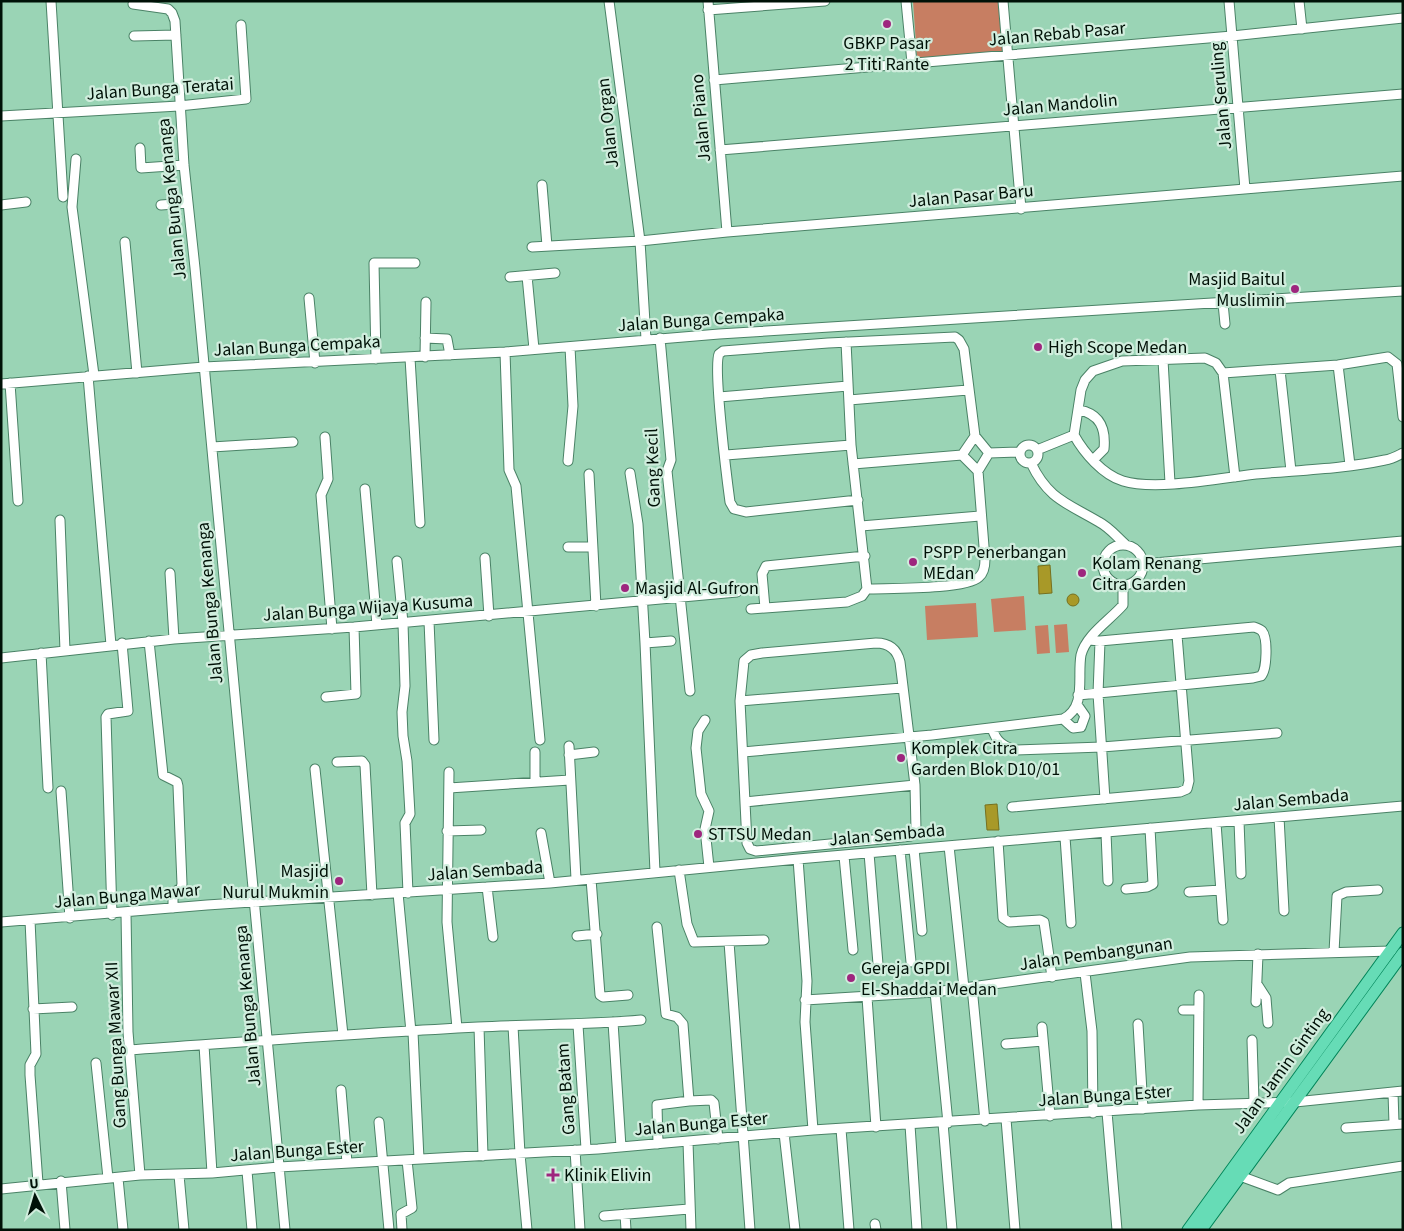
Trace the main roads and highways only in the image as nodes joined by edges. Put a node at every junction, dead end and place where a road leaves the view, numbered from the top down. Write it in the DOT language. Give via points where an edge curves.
graph roads {
  1 [pos="1403,933"];
  2 [pos="1400,953"];
  3 [pos="1188,1230"];
  4 [pos="1201,1230"];
  1 -- 2 [label="main road, Jalan Jamin Ginting"];
  2 -- 3 [label="main road, Jalan Jamin Ginting" via="1279,1101"];
  2 -- 4 [label="main road, Jalan Jamin Ginting"];
}
